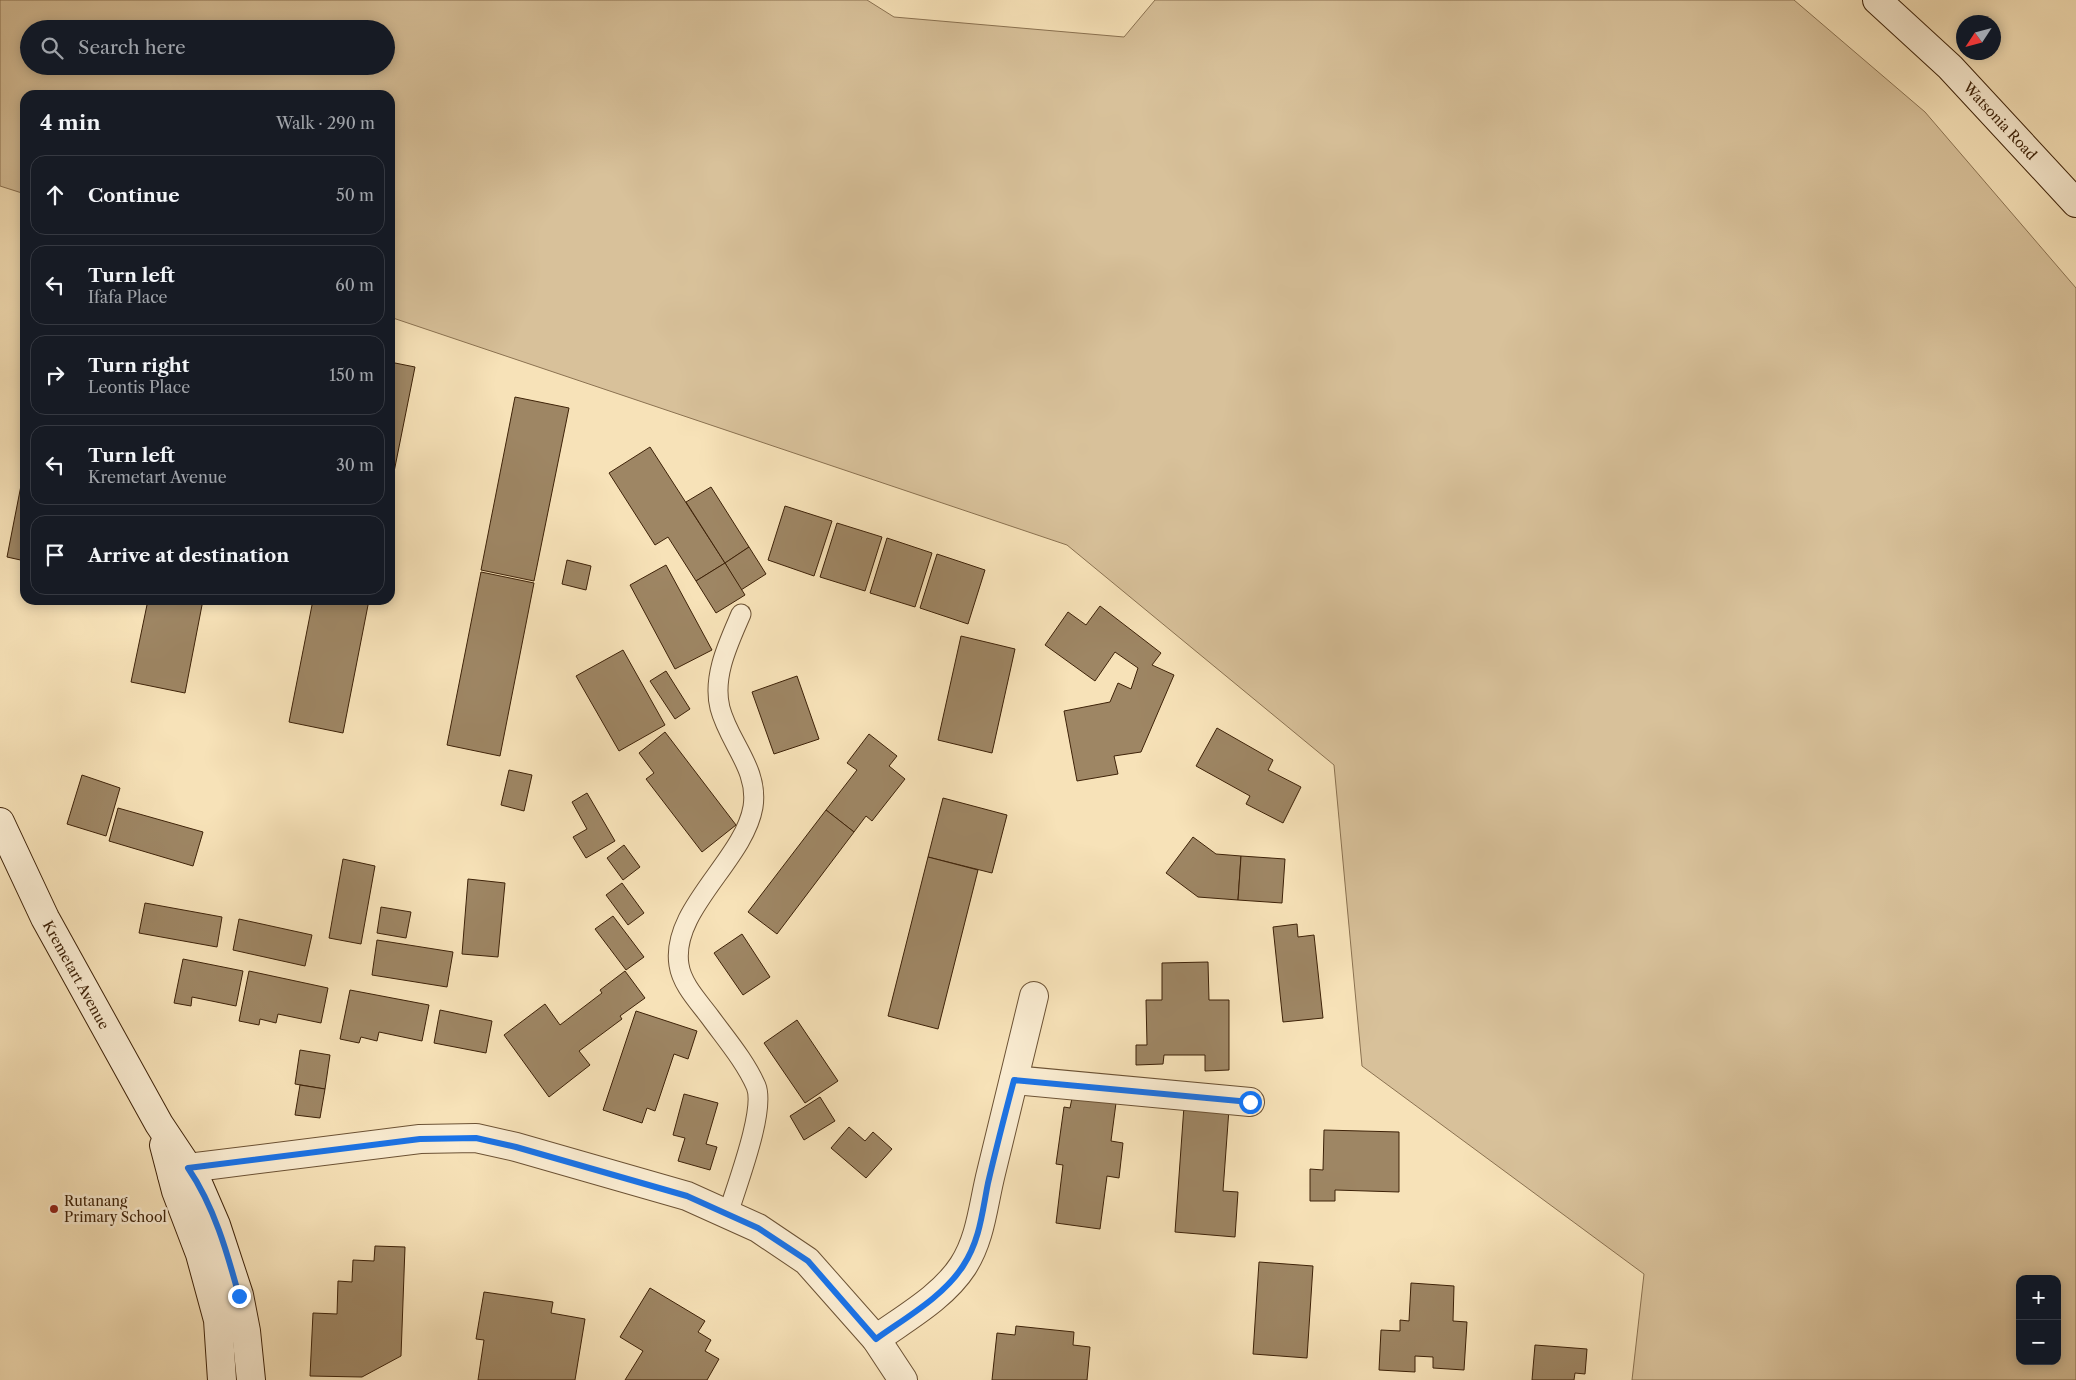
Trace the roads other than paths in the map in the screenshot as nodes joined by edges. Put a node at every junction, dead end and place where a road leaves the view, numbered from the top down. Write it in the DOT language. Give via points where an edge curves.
graph roads {
  1 [pos="1877,0"];
  2 [pos="2076,203"];
  3 [pos="741,614"];
  4 [pos="0,822"];
  5 [pos="1034,996"];
  6 [pos="1014,1080"];
  7 [pos="1250,1102"];
  8 [pos="180,1171"];
  9 [pos="728,1214"];
  10 [pos="876,1339"];
  11 [pos="222,1380"];
  12 [pos="251,1380"];
  13 [pos="903,1380"];
  1 -- 2 [label="street, Watsonia Road" via="1950,67"];
  3 -- 9 [label="lane" via="724,653 718,695 724,719 752,778 752,809 748,824 694,910 680,939 678,964 684,981 743,1062 757,1088 758,1106"];
  4 -- 8 [label="street, Kremetart Avenue" via="44,918 159,1124"];
  5 -- 6 [label="street"];
  6 -- 7 [label="street"];
  6 -- 10 [label="street" via="988,1184 980,1231 962,1266 924,1305"];
  8 -- 9 [label="street" via="420,1139 476,1138 687,1196"];
  8 -- 11 [label="street, Kremetart Avenue" via="176,1191 200,1254 218,1320"];
  8 -- 12 [label="street, Kremetart Avenue" via="201,1190 230,1262 246,1330"];
  9 -- 10 [label="street" via="758,1228 808,1261"];
  10 -- 13 [label="street"];
}
